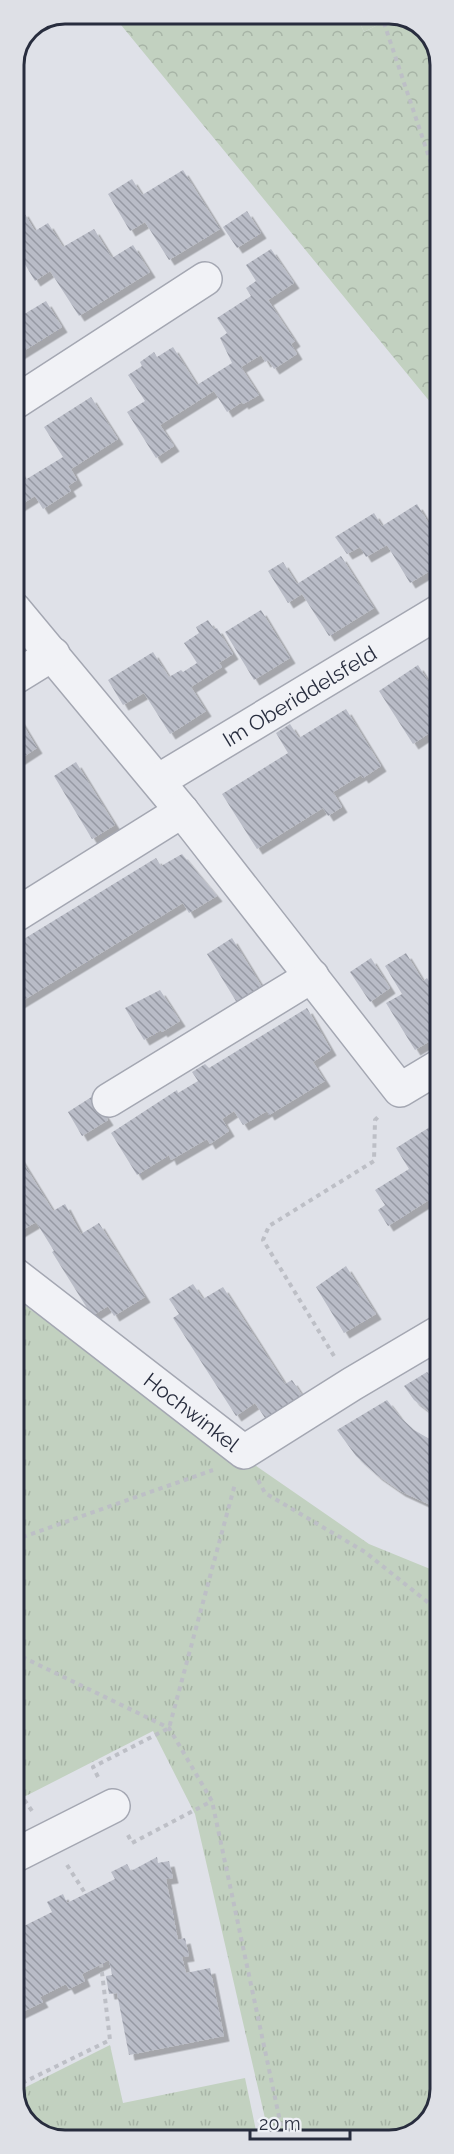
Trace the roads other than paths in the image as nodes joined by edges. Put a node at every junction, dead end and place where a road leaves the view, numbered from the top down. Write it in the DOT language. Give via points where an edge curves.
graph roads {
  1 [pos="205,279"];
  2 [pos="24,397"];
  3 [pos="430,616"];
  4 [pos="24,621"];
  5 [pos="52,654"];
  6 [pos="24,672"];
  7 [pos="158,782"];
  8 [pos="182,811"];
  9 [pos="24,910"];
  10 [pos="312,976"];
  11 [pos="430,1072"];
  12 [pos="110,1100"];
  13 [pos="24,1282"];
  14 [pos="430,1338"];
  15 [pos="113,1806"];
  16 [pos="24,1851"];
  1 -- 2 [label="street"];
  3 -- 7 [label="street, Im Oberiddelsfeld"];
  4 -- 5 [label="street"];
  5 -- 6 [label="street"];
  5 -- 7 [label="street"];
  7 -- 8 [label="street"];
  8 -- 9 [label="street"];
  8 -- 10 [label="street"];
  10 -- 11 [label="street" via="400,1090"];
  10 -- 12 [label="street"];
  13 -- 14 [label="street, Hochwinkel" via="244,1452"];
  15 -- 16 [label="street"];
}
